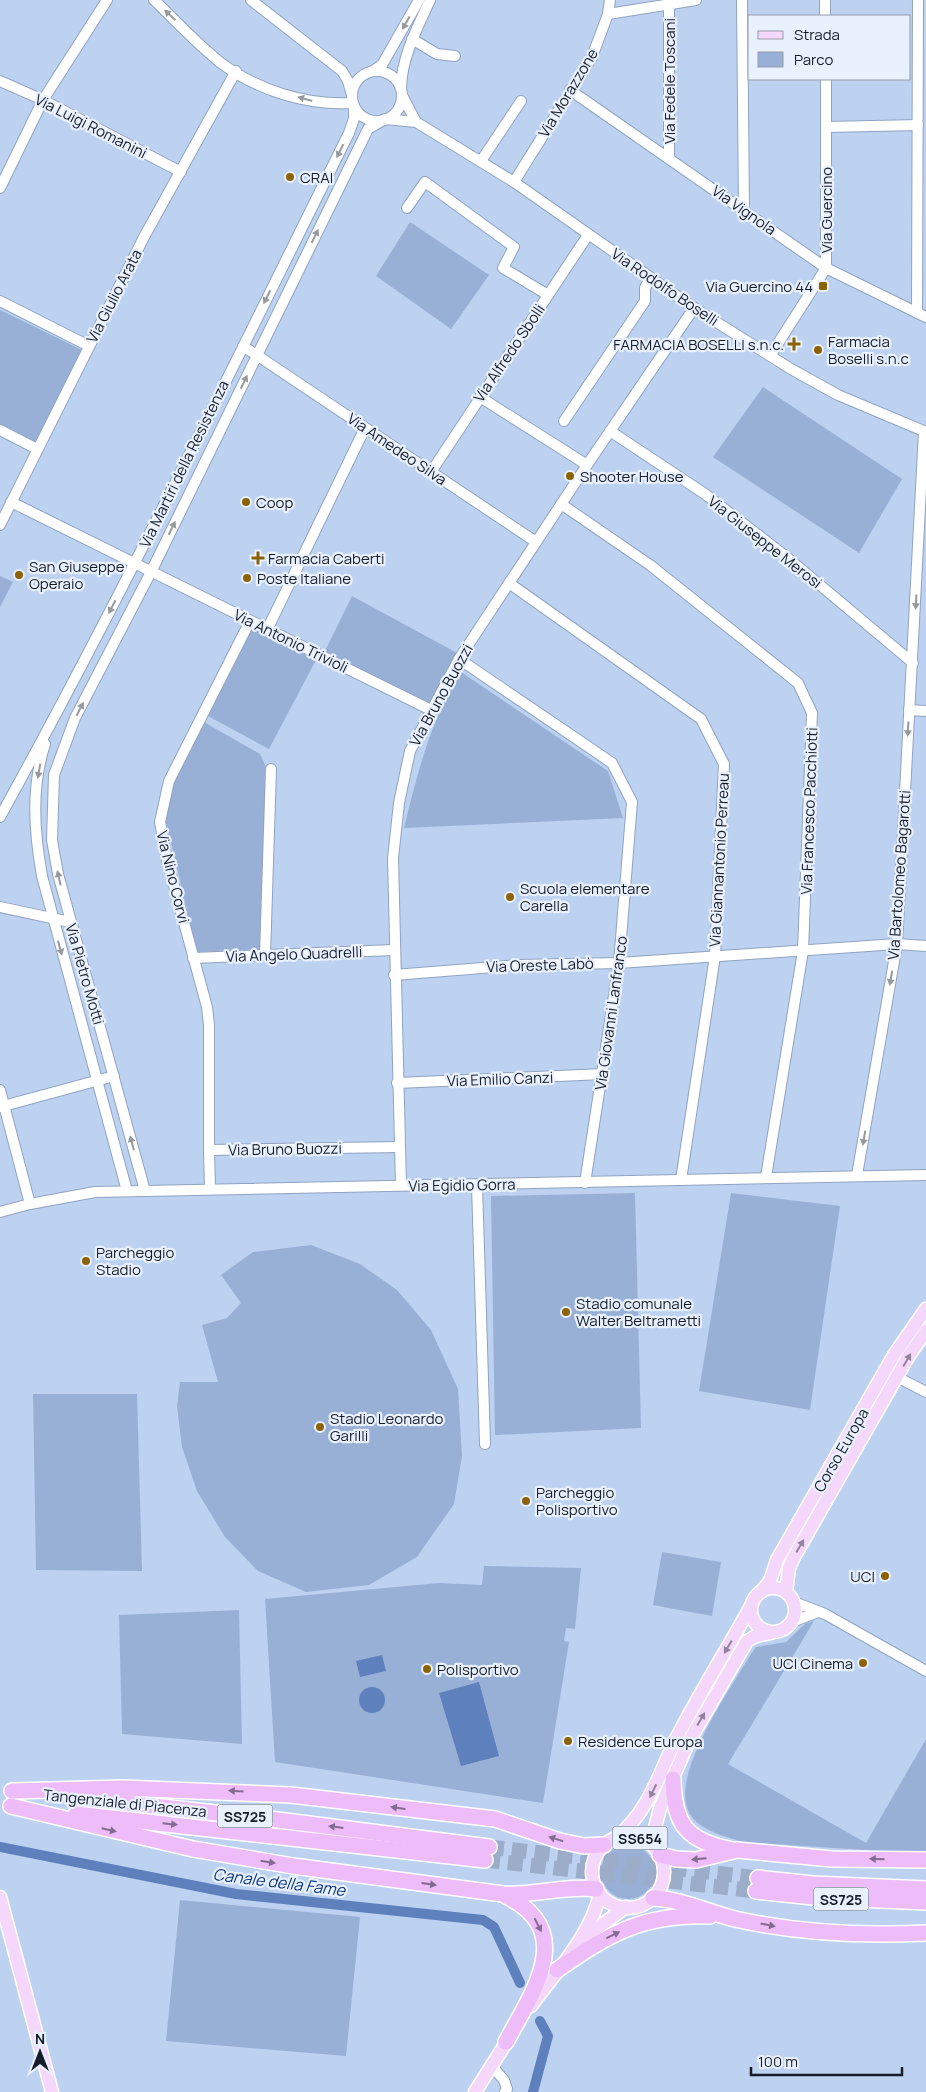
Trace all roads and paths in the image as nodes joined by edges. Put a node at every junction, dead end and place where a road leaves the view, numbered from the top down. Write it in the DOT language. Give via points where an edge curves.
graph roads {
  1 [pos="107,0"];
  2 [pos="154,0"];
  3 [pos="251,0"];
  4 [pos="419,0"];
  5 [pos="430,0"];
  6 [pos="610,0"];
  7 [pos="696,0"];
  8 [pos="742,0"];
  9 [pos="825,0"];
  10 [pos="918,0"];
  11 [pos="669,4"];
  12 [pos="608,14"];
  13 [pos="825,15"];
  14 [pos="412,39"];
  15 [pos="455,56"];
  16 [pos="922,66"];
  17 [pos="236,71"];
  18 [pos="342,71"];
  19 [pos="371,72"];
  20 [pos="826,80"];
  21 [pos="0,81"];
  22 [pos="570,90"];
  23 [pos="401,92"];
  24 [pos="43,100"];
  25 [pos="521,101"];
  26 [pos="353,102"];
  27 [pos="385,119"];
  28 [pos="416,122"];
  29 [pos="918,125"];
  30 [pos="827,127"];
  31 [pos="669,158"];
  32 [pos="481,161"];
  33 [pos="181,172"];
  34 [pos="922,176"];
  35 [pos="514,182"];
  36 [pos="0,187"];
  37 [pos="407,208"];
  38 [pos="744,210"];
  39 [pos="588,235"];
  40 [pos="291,250"];
  41 [pos="305,257"];
  42 [pos="826,268"];
  43 [pos="650,278"];
  44 [pos="548,295"];
  45 [pos="0,301"];
  46 [pos="694,308"];
  47 [pos="922,315"];
  48 [pos="89,346"];
  49 [pos="243,346"];
  50 [pos="257,355"];
  51 [pos="770,356"];
  52 [pos="480,397"];
  53 [pos="564,421"];
  54 [pos="365,428"];
  55 [pos="0,430"];
  56 [pos="610,432"];
  57 [pos="925,432"];
  58 [pos="38,449"];
  59 [pos="587,465"];
  60 [pos="431,472"];
  61 [pos="11,502"];
  62 [pos="561,504"];
  63 [pos="0,525"];
  64 [pos="536,542"];
  65 [pos="134,564"];
  66 [pos="151,572"];
  67 [pos="509,583"];
  68 [pos="250,621"];
  69 [pos="267,630"];
  70 [pos="459,659"];
  71 [pos="913,663"];
  72 [pos="431,710"];
  73 [pos="909,710"];
  74 [pos="926,711"];
  75 [pos="52,724"];
  76 [pos="60,754"];
  77 [pos="271,769"];
  78 [pos="0,817"];
  79 [pos="0,907"];
  80 [pos="52,920"];
  81 [pos="70,922"];
  82 [pos="897,944"];
  83 [pos="926,946"];
  84 [pos="394,950"];
  85 [pos="803,951"];
  86 [pos="266,955"];
  87 [pos="715,956"];
  88 [pos="194,958"];
  89 [pos="619,963"];
  90 [pos="394,975"];
  91 [pos="603,1074"];
  92 [pos="114,1076"];
  93 [pos="99,1080"];
  94 [pos="397,1083"];
  95 [pos="0,1090"];
  96 [pos="2,1106"];
  97 [pos="400,1147"];
  98 [pos="209,1150"];
  99 [pos="926,1174"];
  100 [pos="858,1175"];
  101 [pos="766,1177"];
  102 [pos="681,1180"];
  103 [pos="585,1183"];
  104 [pos="401,1185"];
  105 [pos="477,1185"];
  106 [pos="210,1189"];
  107 [pos="145,1190"];
  108 [pos="127,1191"];
  109 [pos="30,1204"];
  110 [pos="0,1212"];
  111 [pos="926,1309"];
  112 [pos="926,1331"];
  113 [pos="897,1377"];
  114 [pos="926,1392"];
  115 [pos="485,1444"];
  116 [pos="761,1592"];
  117 [pos="790,1597"];
  118 [pos="752,1604"];
  119 [pos="819,1612"];
  120 [pos="792,1622"];
  121 [pos="771,1632"];
  122 [pos="926,1671"];
  123 [pos="672,1779"];
  124 [pos="6,1790"];
  125 [pos="5,1806"];
  126 [pos="610,1841"];
  127 [pos="737,1850"];
  128 [pos="658,1852"];
  129 [pos="926,1860"];
  130 [pos="926,1889"];
  131 [pos="598,1891"];
  132 [pos="503,1894"];
  133 [pos="0,1896"];
  134 [pos="653,1898"];
  135 [pos="926,1902"];
  136 [pos="626,1907"];
  137 [pos="734,1918"];
  138 [pos="926,1933"];
  139 [pos="576,1945"];
  140 [pos="557,1970"];
  141 [pos="506,2042"];
  142 [pos="491,2065"];
  143 [pos="52,2092"];
  144 [pos="475,2092"];
  145 [pos="505,2092"];
  1 -- 24 [label="street"];
  17 -- 2 [label="street, one-way" via="221,63"];
  3 -- 18 [label="street"];
  4 -- 19 [label="street, one-way" via="382,65"];
  5 -- 14 [label="street"];
  6 -- 12 [label="street, Via Morazzone"];
  7 -- 11 [label="street"];
  8 -- 38 [label="street"];
  9 -- 13 [label="street"];
  10 -- 16 [label="street"];
  11 -- 12 [label="street"];
  11 -- 31 [label="street, Via Fedele Toscani"];
  12 -- 22 [label="street, Via Morazzone" via="592,57"];
  14 -- 15 [label="street" via="437,54"];
  14 -- 23 [label="street" via="401,74"];
  16 -- 29 [label="street"];
  26 -- 17 [label="street, one-way" via="313,102 254,84"];
  17 -- 33 [label="street, Via Giulio Arata"];
  18 -- 19 [label="street"];
  18 -- 26 [label="street"];
  19 -- 23 [label="street" via="390,75"];
  19 -- 26 [label="street" via="355,84"];
  20 -- 30 [label="street, Via Guercino"];
  21 -- 24 [label="street, Via Luigi Romanini"];
  22 -- 31 [label="street, Via Vignola"];
  22 -- 35 [label="street, Via Morazzone"];
  23 -- 27 [label="street" via="396,111"];
  23 -- 28 [label="street"];
  24 -- 33 [label="street, Via Luigi Romanini"];
  24 -- 36 [label="street"];
  25 -- 32 [label="street"];
  26 -- 27 [label="street" via="366,118"];
  26 -- 40 [label="street, Via Martiri della Resistenza, one-way" via="355,114 349,133"];
  27 -- 28 [label="street, Via Rodolfo Boselli"];
  41 -- 27 [label="street, Via Martiri della Resistenza, one-way" via="365,134 374,124"];
  28 -- 32 [label="street, Via Rodolfo Boselli"];
  29 -- 30 [label="street"];
  29 -- 34 [label="street"];
  30 -- 42 [label="street, Via Guercino"];
  31 -- 38 [label="street, Via Vignola"];
  32 -- 35 [label="street, Via Rodolfo Boselli"];
  33 -- 48 [label="street, Via Giulio Arata"];
  34 -- 47 [label="street"];
  35 -- 39 [label="street, Via Rodolfo Boselli"];
  37 -- 44 [label="street" via="425,182 514,247 503,268"];
  38 -- 42 [label="street, Via Vignola"];
  39 -- 43 [label="street, Via Rodolfo Boselli"];
  39 -- 44 [label="street, Via Alfredo Sbolli"];
  40 -- 41 [label="street"];
  40 -- 49 [label="street, Via Martiri della Resistenza, one-way"];
  41 -- 50 [label="street, Via Martiri della Resistenza"];
  42 -- 47 [label="street, Via Vignola"];
  42 -- 51 [label="street, Via Guercino"];
  43 -- 46 [label="street, Via Rodolfo Boselli"];
  43 -- 53 [label="street" via="645,288 645,301"];
  44 -- 52 [label="street, Via Alfredo Sbolli"];
  45 -- 48 [label="street"];
  46 -- 51 [label="street, Via Rodolfo Boselli"];
  46 -- 56 [label="street, Via Bruno Buozzi"];
  48 -- 58 [label="street, Via Giulio Arata"];
  49 -- 50 [label="street, Via Amedeo Silva"];
  49 -- 65 [label="street, Via Martiri della Resistenza"];
  50 -- 54 [label="street, Via Amedeo Silva"];
  66 -- 50 [label="street, Via Martiri della Resistenza, one-way"];
  51 -- 57 [label="street, Via Rodolfo Boselli" via="838,395"];
  52 -- 59 [label="street"];
  52 -- 60 [label="street, Via Alfredo Sbolli"];
  54 -- 60 [label="street, Via Amedeo Silva"];
  54 -- 69 [label="street"];
  55 -- 58 [label="street"];
  56 -- 59 [label="street, Via Bruno Buozzi"];
  56 -- 71 [label="street, Via Giuseppe Merosi" via="705,494 789,559"];
  57 -- 71 [label="street, one-way"];
  58 -- 61 [label="street, Via Giulio Arata"];
  59 -- 62 [label="street, Via Bruno Buozzi"];
  60 -- 64 [label="street, Via Amedeo Silva"];
  61 -- 63 [label="street, Via Giulio Arata"];
  61 -- 65 [label="street, Via Antonio Trivioli"];
  62 -- 64 [label="street, Via Bruno Buozzi"];
  62 -- 85 [label="street, Via Francesco Pacchiotti" via="650,565 798,684 812,714"];
  64 -- 67 [label="street, Via Bruno Buozzi"];
  65 -- 66 [label="street, Via Antonio Trivioli"];
  65 -- 75 [label="street, Via Martiri della Resistenza, one-way"];
  66 -- 68 [label="street, Via Antonio Trivioli"];
  76 -- 66 [label="street, Via Martiri della Resistenza, one-way" via="75,718"];
  67 -- 70 [label="street, Via Bruno Buozzi"];
  67 -- 87 [label="street, Via Giannantonio Perreau" via="702,719 724,764"];
  68 -- 69 [label="street, Via Antonio Trivioli"];
  68 -- 88 [label="street, Via Nino Corvi" via="169,781 160,822"];
  69 -- 72 [label="street, Via Antonio Trivioli"];
  70 -- 72 [label="street, Via Bruno Buozzi"];
  70 -- 89 [label="street, Via Giovanni Lanfranco" via="612,763 632,802"];
  71 -- 73 [label="street, Via Bartolomeo Bagarotti"];
  72 -- 84 [label="street, Via Bruno Buozzi" via="410,751 399,803 393,858"];
  73 -- 74 [label="street"];
  73 -- 82 [label="street, Via Bartolomeo Bagarotti, one-way"];
  75 -- 78 [label="street, Via Martiri della Resistenza"];
  75 -- 80 [label="street, Via Pietro Motti, one-way" via="39,768 35,807 36,844"];
  81 -- 76 [label="street, Via Pietro Motti, one-way" via="52,840 54,776"];
  77 -- 86 [label="street"];
  79 -- 80 [label="street, Via Pietro Motti"];
  80 -- 81 [label="street"];
  80 -- 93 [label="street, Via Pietro Motti, one-way"];
  81 -- 92 [label="street, Via Pietro Motti"];
  82 -- 83 [label="street, Via Oreste Labò"];
  82 -- 85 [label="street, Via Oreste Labò"];
  82 -- 100 [label="street, Via Bartolomeo Bagarotti, one-way"];
  84 -- 86 [label="street, Via Angelo Quadrelli"];
  84 -- 90 [label="street, Via Bruno Buozzi"];
  85 -- 87 [label="street, Via Oreste Labò"];
  85 -- 101 [label="street, Via Francesco Pacchiotti"];
  86 -- 88 [label="street, Via Angelo Quadrelli"];
  87 -- 89 [label="street, Via Oreste Labò"];
  87 -- 102 [label="street, Via Giannantonio Perreau"];
  88 -- 98 [label="street, Via Nino Corvi" via="209,1025"];
  89 -- 90 [label="street, Via Oreste Labò" via="518,965"];
  89 -- 91 [label="street, Via Giovanni Lanfranco"];
  90 -- 94 [label="street, Via Bruno Buozzi"];
  91 -- 94 [label="street, Via Emilio Canzi"];
  91 -- 103 [label="street, Via Giovanni Lanfranco"];
  92 -- 93 [label="street"];
  107 -- 92 [label="street, Via Pietro Motti, one-way"];
  93 -- 96 [label="street"];
  93 -- 108 [label="street, Via Pietro Motti"];
  94 -- 97 [label="street, Via Bruno Buozzi"];
  95 -- 96 [label="street"];
  96 -- 109 [label="street"];
  97 -- 98 [label="street, Via Bruno Buozzi"];
  97 -- 104 [label="street, Via Bruno Buozzi"];
  98 -- 106 [label="street, Via Bruno Buozzi"];
  99 -- 100 [label="street, Via Egidio Gorra"];
  100 -- 101 [label="street, Via Egidio Gorra"];
  101 -- 102 [label="street, Via Egidio Gorra"];
  102 -- 103 [label="street, Via Egidio Gorra"];
  103 -- 105 [label="street, Via Egidio Gorra"];
  104 -- 105 [label="street, Via Egidio Gorra"];
  104 -- 106 [label="street, Via Egidio Gorra"];
  105 -- 115 [label="street"];
  106 -- 107 [label="street, Via Egidio Gorra"];
  107 -- 108 [label="street, Via Egidio Gorra"];
  108 -- 109 [label="street, Via Egidio Gorra" via="95,1192"];
  109 -- 110 [label="street, Via Egidio Gorra"];
  111 -- 116 [label="main road, Corso Europa" via="894,1355 777,1560 770,1582"];
  113 -- 112 [label="main road, Corso Europa, one-way"];
  113 -- 114 [label="street"];
  117 -- 113 [label="main road, Corso Europa, one-way" via="789,1568 794,1557"];
  116 -- 117 [label="main road" via="773,1588"];
  116 -- 118 [label="main road"];
  117 -- 119 [label="street"];
  117 -- 120 [label="main road" via="795,1609"];
  118 -- 121 [label="main road" via="755,1623"];
  118 -- 126 [label="main road, SS654, one-way" via="675,1742 647,1804 634,1822"];
  119 -- 120 [label="street"];
  119 -- 122 [label="street"];
  120 -- 121 [label="main road" via="783,1630"];
  123 -- 121 [label="main road, SS654, one-way" via="698,1724 742,1648 756,1636"];
  123 -- 127 [label="highway" via="676,1810 691,1834 711,1846"];
  123 -- 128 [label="main road, SS654" via="657,1818"];
  125 -- 124 [label="highway, Tangenziale di Piacenza / SS725, one-way" via="487,1854 270,1819"];
  126 -- 124 [label="highway, one-way" via="584,1846 495,1820 291,1795 143,1789"];
  125 -- 132 [label="highway, one-way" via="194,1849 293,1866"];
  126 -- 128 [label="main road, SS654" via="634,1836 650,1843"];
  126 -- 131 [label="main road, SS654" via="597,1854 593,1866"];
  127 -- 128 [label="highway, one-way" via="696,1860 676,1859"];
  129 -- 127 [label="highway, one-way" via="832,1859"];
  128 -- 134 [label="main road, SS654" via="664,1866 664,1877"];
  130 -- 135 [label="highway, SS725" via="757,1884 813,1897"];
  131 -- 132 [label="highway" via="581,1886 532,1894"];
  131 -- 136 [label="main road" via="607,1901"];
  131 -- 139 [label="main road, SS654" via="594,1912"];
  132 -- 141 [label="highway, one-way" via="524,1905 537,1920 545,1940 542,1970"];
  133 -- 143 [label="main road"];
  134 -- 136 [label="main road, SS654" via="635,1907"];
  134 -- 137 [label="highway"];
  136 -- 139 [label="main road, SS654"];
  137 -- 138 [label="highway, one-way" via="850,1934"];
  140 -- 137 [label="highway, one-way" via="602,1940 659,1918"];
  139 -- 140 [label="main road, SS654"];
  140 -- 141 [label="main road, SS654"];
  141 -- 142 [label="main road, SS654"];
  142 -- 144 [label="main road, SS654"];
  142 -- 145 [label="street" via="504,2080"];
}
